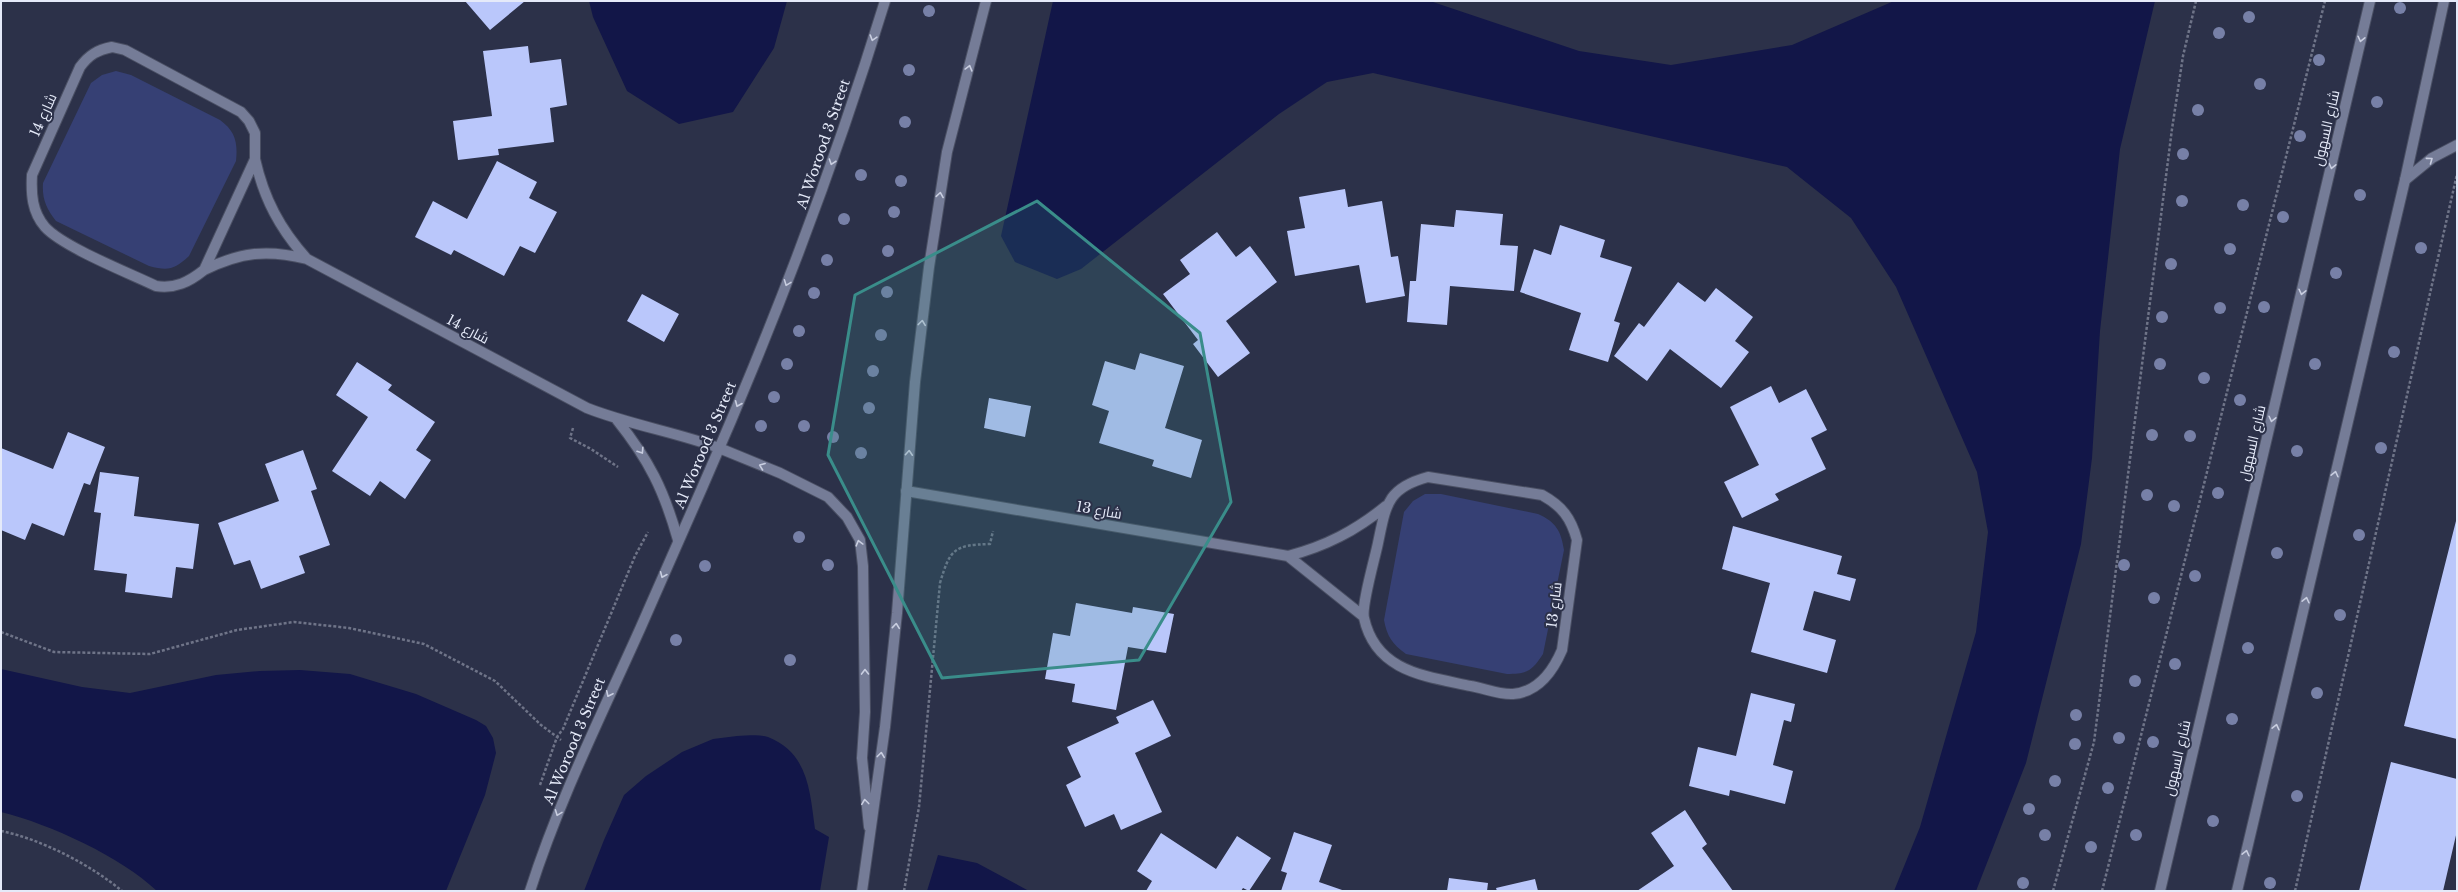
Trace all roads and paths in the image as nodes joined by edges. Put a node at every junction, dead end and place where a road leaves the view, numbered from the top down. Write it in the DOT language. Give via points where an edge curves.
graph roads {
  1 [pos="884,1"];
  2 [pos="986,1"];
  3 [pos="2196,1"];
  4 [pos="2325,1"];
  5 [pos="2370,1"];
  6 [pos="2444,1"];
  7 [pos="2457,145"];
  8 [pos="255,159"];
  9 [pos="2457,172"];
  10 [pos="2405,180"];
  11 [pos="307,259"];
  12 [pos="204,270"];
  13 [pos="587,408"];
  14 [pos="617,420"];
  15 [pos="719,448"];
  16 [pos="624,471"];
  17 [pos="906,491"];
  18 [pos="1386,506"];
  19 [pos="997,507"];
  20 [pos="647,526"];
  21 [pos="678,540"];
  22 [pos="1288,556"];
  23 [pos="1363,616"];
  24 [pos="1,632"];
  25 [pos="557,737"];
  26 [pos="581,755"];
  27 [pos="539,788"];
  28 [pos="1,831"];
  29 [pos="870,841"];
  30 [pos="122,891"];
  31 [pos="530,891"];
  32 [pos="862,891"];
  33 [pos="904,891"];
  34 [pos="2053,891"];
  35 [pos="2102,891"];
  36 [pos="2160,891"];
  37 [pos="2237,891"];
  38 [pos="2294,891"];
  1 -- 15 [label="street, Al Worood 3 Street, one-way" via="863,72 817,204 767,334"];
  17 -- 2 [label="street, one-way" via="929,267 946,160"];
  3 -- 34 [label="path" via="2183,56 2172,129 2094,742"];
  4 -- 35 [label="path"];
  5 -- 36 [label="street, شارع السهول, one-way"];
  6 -- 10 [label="street"];
  10 -- 7 [label="street, one-way" via="2432,158"];
  8 -- 11 [label="street, شارع 14" via="261,186 273,213 288,238"];
  8 -- 12 [label="street, شارع 14"];
  8 -- 12 [label="street, شارع 14" via="255,133 241,112 125,50 112,47 100,50 88,56 80,67 32,175 31,193 35,211 45,227 59,239 156,286 169,288 181,285"];
  9 -- 38 [label="path"];
  37 -- 10 [label="street, one-way"];
  11 -- 12 [label="street, شارع 14" via="281,253 254,253 228,259"];
  11 -- 13 [label="street, شارع 14"];
  13 -- 14 [label="street, شارع 14"];
  13 -- 16 [label="path" via="570,438"];
  14 -- 15 [label="street, شارع 14" via="676,434"];
  14 -- 21 [label="street, شارع 14, one-way" via="640,449 656,477 669,508"];
  15 -- 21 [label="street, Al Worood 3 Street"];
  29 -- 15 [label="street, شارع 14, one-way" via="862,758 865,712 863,566 860,540 847,517 828,497"];
  17 -- 19 [label="street, شارع 13"];
  29 -- 17 [label="street, one-way" via="897,613"];
  18 -- 22 [label="street, شارع 13" via="1364,524 1340,538 1315,549"];
  18 -- 23 [label="street, شارع 13"];
  18 -- 23 [label="street, شارع 13" via="1404,487 1428,477 1542,495 1555,502 1566,513 1573,526 1576,540 1562,650 1555,666 1544,680 1529,689 1512,694 1415,673 1396,665 1381,652 1369,635"];
  19 -- 22 [label="street, شارع 13"];
  19 -- 33 [label="path" via="990,544 966,545 948,557 940,583 919,807"];
  20 -- 25 [label="path" via="648,532 635,556 563,729"];
  21 -- 26 [label="street, Al Worood 3 Street, one-way"];
  22 -- 23 [label="street, شارع 13"];
  24 -- 25 [label="path" via="54,652 150,654 237,630 294,622 349,628 424,644 496,681"];
  25 -- 26 [label="path"];
  25 -- 27 [label="path"];
  26 -- 31 [label="street, Al Worood 3 Street, one-way"];
  28 -- 30 [label="path" via="13,833 65,855 104,876"];
  29 -- 32 [label="street"];
}
